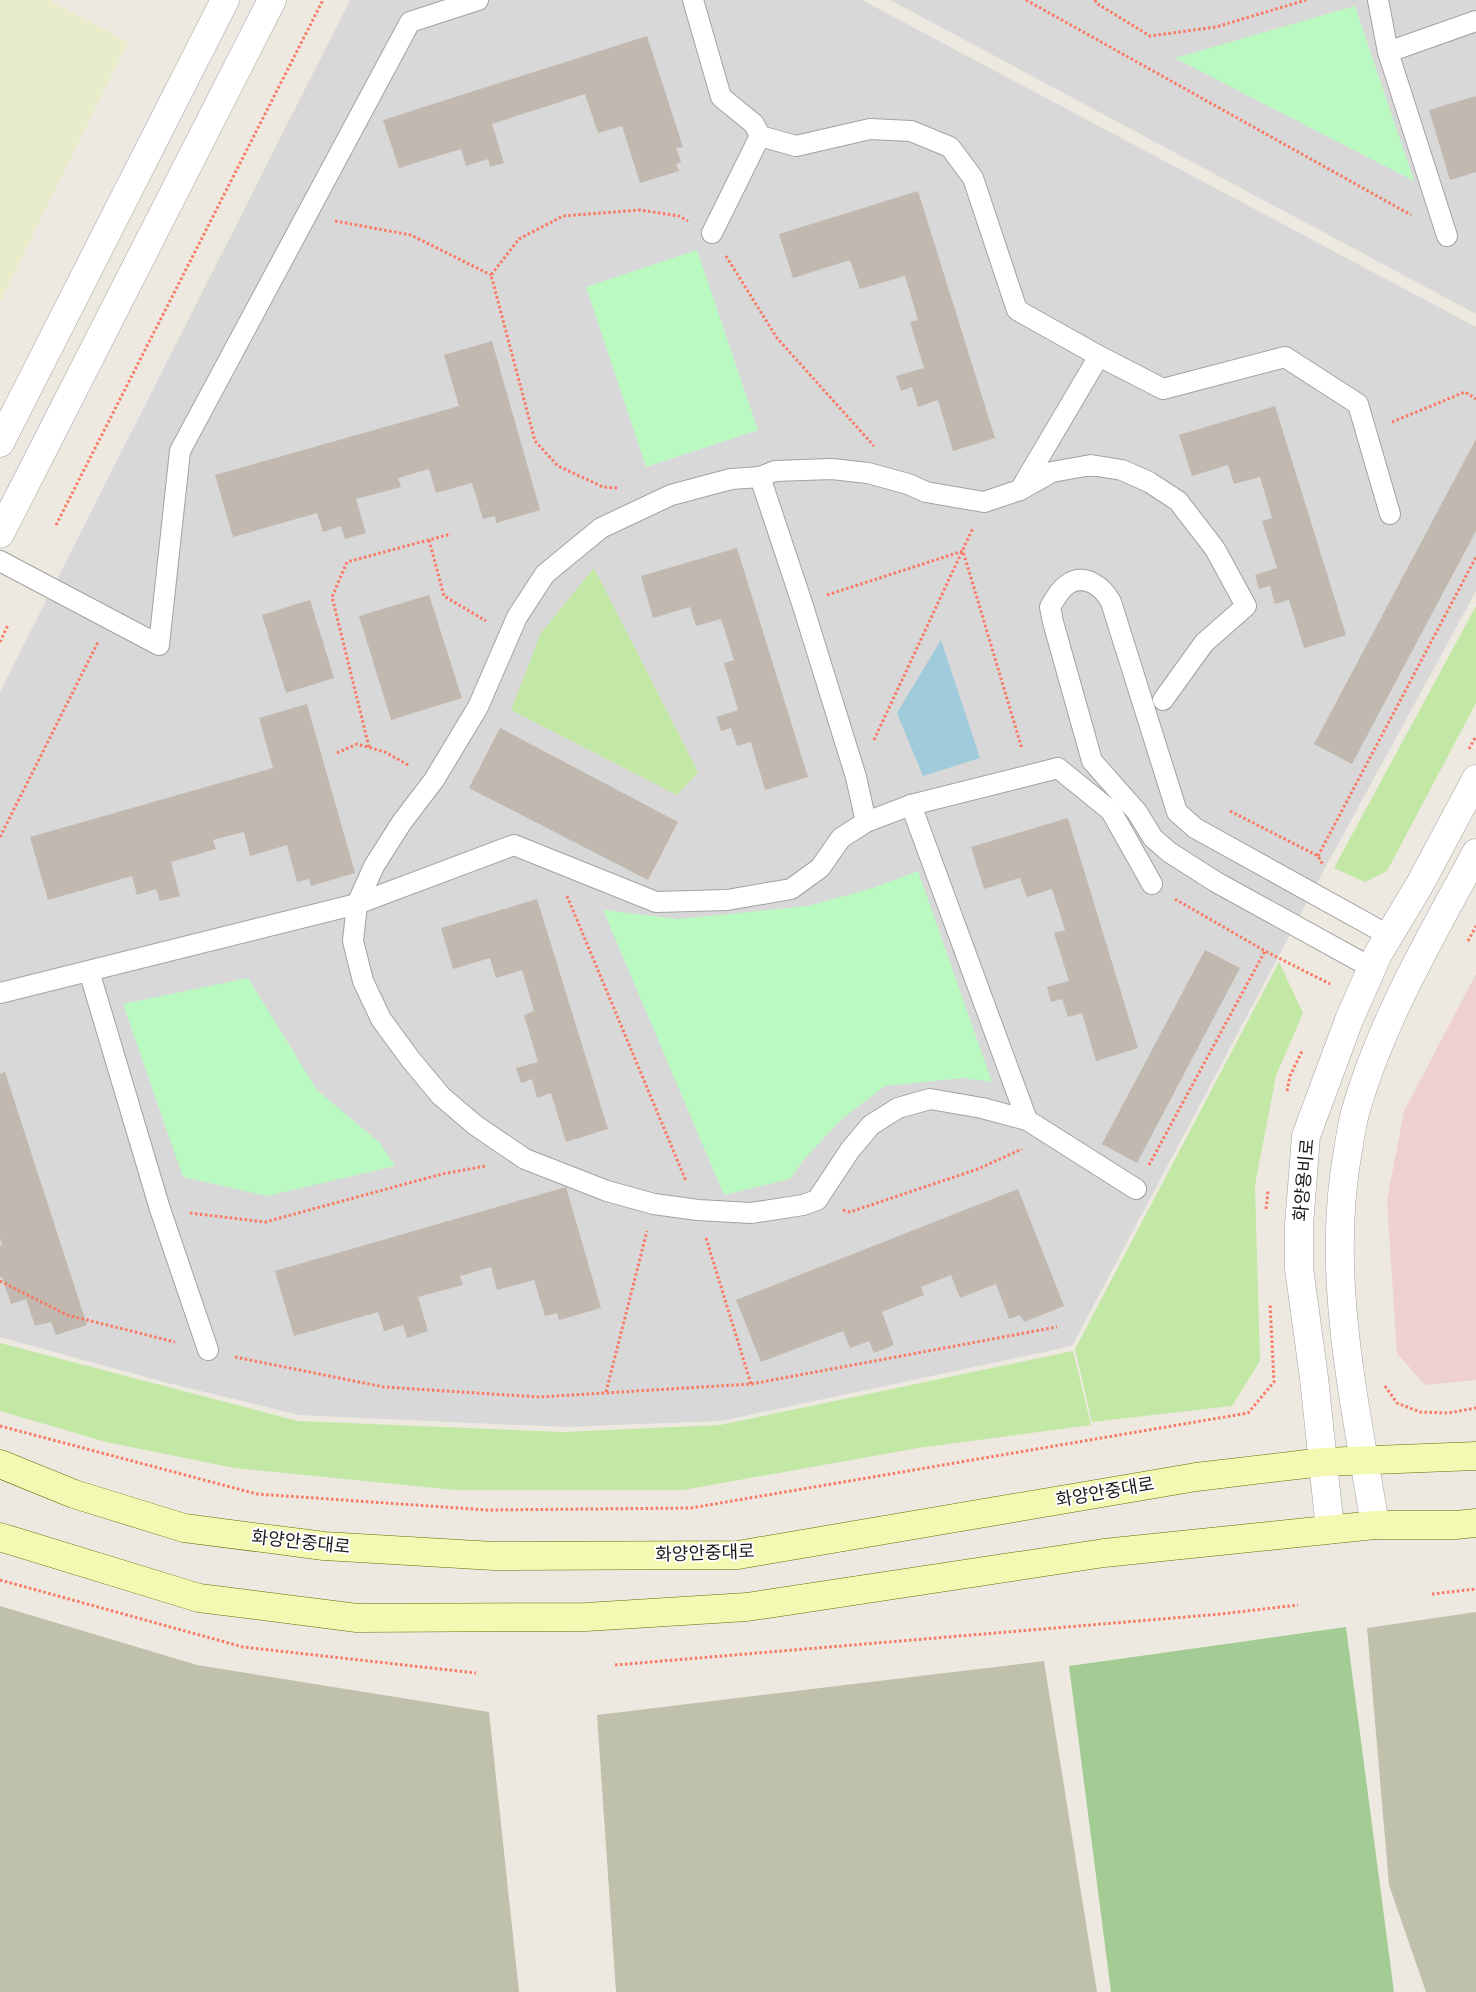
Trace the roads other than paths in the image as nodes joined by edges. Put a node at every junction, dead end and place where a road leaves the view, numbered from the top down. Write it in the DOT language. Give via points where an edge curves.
graph roads {
  1 [pos="225,0"];
  2 [pos="272,0"];
  3 [pos="478,0"];
  4 [pos="693,0"];
  5 [pos="1378,0"];
  6 [pos="1476,21"];
  7 [pos="1388,52"];
  8 [pos="760,136"];
  9 [pos="712,233"];
  10 [pos="1448,236"];
  11 [pos="1098,356"];
  12 [pos="0,443"];
  13 [pos="760,477"];
  14 [pos="1020,490"];
  15 [pos="1390,514"];
  16 [pos="0,534"];
  17 [pos="0,561"];
  18 [pos="1163,700"];
  19 [pos="1476,779"];
  20 [pos="911,805"];
  21 [pos="1137,812"];
  22 [pos="1117,821"];
  23 [pos="866,822"];
  24 [pos="1476,853"];
  25 [pos="1152,884"];
  26 [pos="357,904"];
  27 [pos="1388,935"];
  28 [pos="1372,968"];
  29 [pos="89,971"];
  30 [pos="0,993"];
  31 [pos="1027,1120"];
  32 [pos="1136,1189"];
  33 [pos="208,1350"];
  34 [pos="1476,1456"];
  35 [pos="1365,1461"];
  36 [pos="1323,1462"];
  37 [pos="0,1464"];
  38 [pos="1476,1523"];
  39 [pos="1376,1525"];
  40 [pos="1330,1529"];
  41 [pos="0,1536"];
  1 -- 12 [label="street"];
  2 -- 16 [label="street"];
  3 -- 17 [label="lane" via="410,22 180,451 159,645"];
  4 -- 8 [label="lane" via="721,97 754,124"];
  5 -- 7 [label="lane"];
  6 -- 7 [label="lane"];
  7 -- 10 [label="lane"];
  8 -- 9 [label="lane"];
  8 -- 11 [label="lane" via="796,146 870,128 911,132 950,147 973,178 1016,310"];
  11 -- 14 [label="lane"];
  11 -- 15 [label="lane" via="1163,389 1285,357 1358,404"];
  13 -- 14 [label="lane" via="775,471 832,469 868,473 926,492 984,502"];
  13 -- 23 [label="lane" via="856,777"];
  13 -- 26 [label="lane" via="731,479 672,495 601,528 545,574 517,617 478,707 434,780 374,866"];
  14 -- 18 [label="lane" via="1052,472 1091,466 1122,470 1149,482 1178,501 1215,548 1246,606 1204,644"];
  19 -- 27 [label="street, 화양용비로" via="1420,884"];
  20 -- 22 [label="lane" via="1058,768 1111,811"];
  20 -- 23 [label="lane"];
  20 -- 31 [label="lane"];
  21 -- 22 [label="lane"];
  21 -- 27 [label="lane" via="1092,761 1053,622 1050,606 1068,584 1079,580 1094,583 1106,592 1111,602 1177,812 1195,828"];
  21 -- 28 [label="lane" via="1153,838 1169,852 1216,882"];
  22 -- 25 [label="lane"];
  23 -- 26 [label="lane" via="841,838 820,868 791,889 727,900 656,902 514,846"];
  24 -- 35 [label="street" via="1382,1034 1355,1114 1342,1183 1338,1266 1350,1378"];
  26 -- 29 [label="lane"];
  26 -- 31 [label="lane" via="353,941 363,982 381,1019 441,1096 475,1125 525,1159 607,1192 654,1204 698,1210 751,1213 802,1205 817,1200 866,1131 898,1108 930,1098"];
  27 -- 28 [label="street, 화양용비로"];
  28 -- 36 [label="street, 화양용비로" via="1306,1136 1299,1268"];
  29 -- 30 [label="lane"];
  29 -- 33 [label="lane" via="160,1209"];
  31 -- 32 [label="lane"];
  34 -- 35 [label="main road, 화양안중대로"];
  35 -- 36 [label="main road, 화양안중대로"];
  35 -- 39 [label="street"];
  36 -- 37 [label="main road, 화양안중대로" via="1196,1477 738,1555 494,1556 324,1546 184,1528 74,1494"];
  36 -- 40 [label="street, 화양용비로"];
  38 -- 39 [label="main road"];
  39 -- 40 [label="main road"];
  40 -- 41 [label="main road" via="1104,1553 747,1607 586,1617 357,1618 199,1598"];
}
